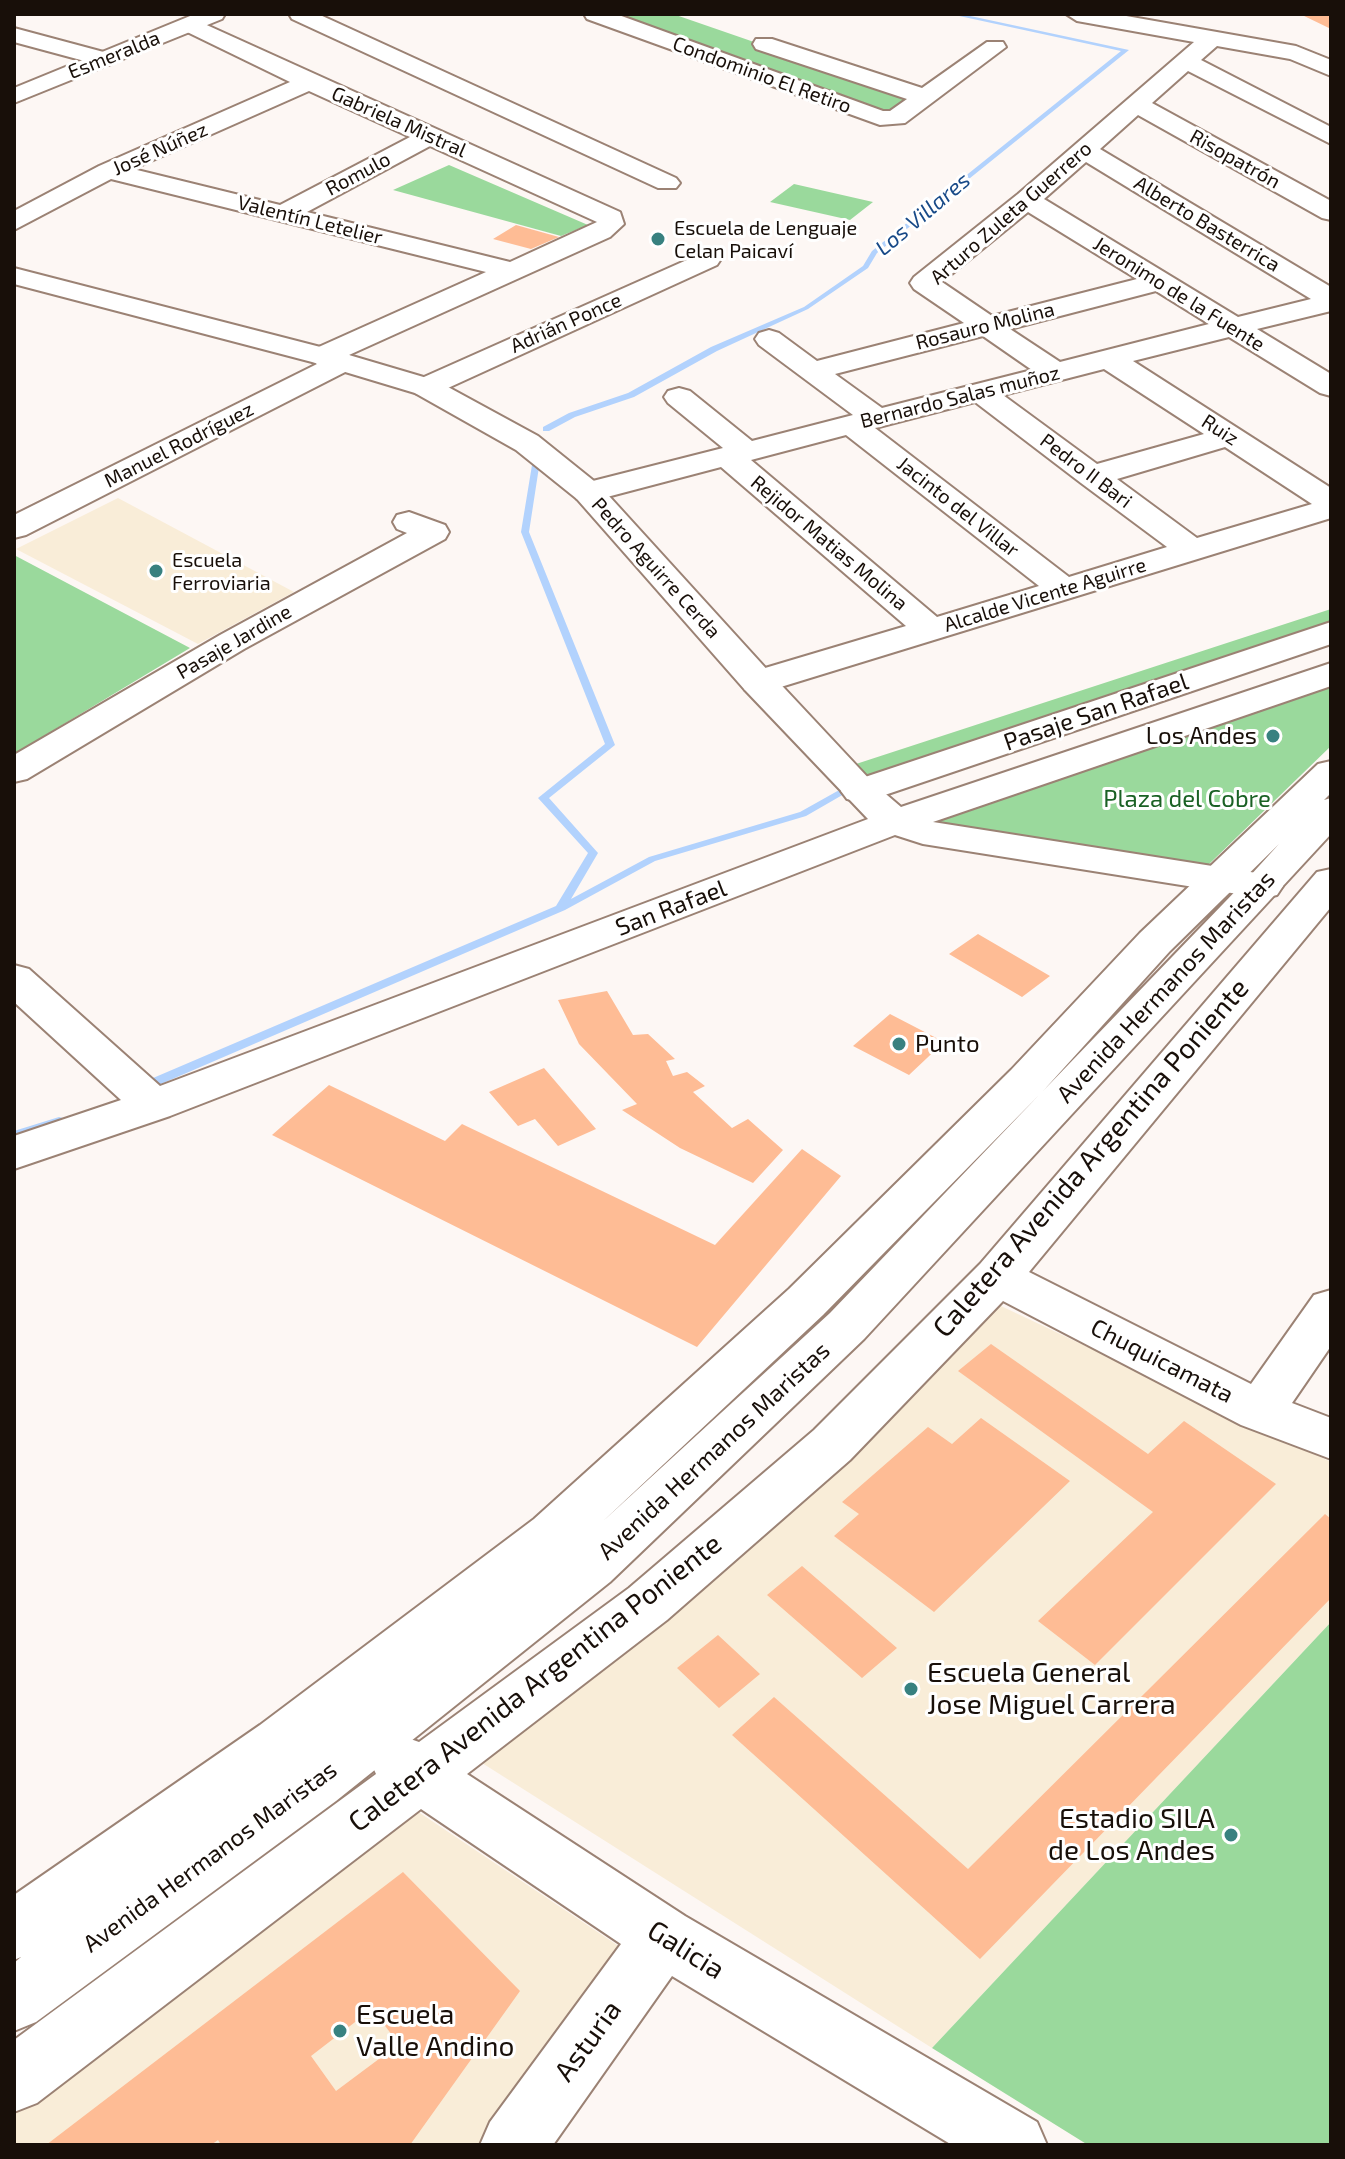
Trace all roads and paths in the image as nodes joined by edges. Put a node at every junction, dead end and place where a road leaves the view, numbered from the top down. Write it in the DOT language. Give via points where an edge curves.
graph roads {
  1 [pos="214,14"];
  2 [pos="300,14"];
  3 [pos="595,14"];
  4 [pos="1077,14"];
  5 [pos="1141,19"];
  6 [pos="189,24"];
  7 [pos="14,35"];
  8 [pos="738,35"];
  9 [pos="1212,38"];
  10 [pos="995,47"];
  11 [pos="103,59"];
  12 [pos="1186,61"];
  13 [pos="1331,69"];
  14 [pos="309,82"];
  15 [pos="14,96"];
  16 [pos="925,97"];
  17 [pos="1138,105"];
  18 [pos="432,135"];
  19 [pos="1331,137"];
  20 [pos="1084,150"];
  21 [pos="108,171"];
  22 [pos="667,183"];
  23 [pos="1027,200"];
  24 [pos="1331,212"];
  25 [pos="285,213"];
  26 [pos="611,218"];
  27 [pos="14,222"];
  28 [pos="707,259"];
  29 [pos="511,270"];
  30 [pos="14,276"];
  31 [pos="1160,282"];
  32 [pos="1331,300"];
  33 [pos="984,326"];
  34 [pos="1233,327"];
  35 [pos="769,339"];
  36 [pos="333,359"];
  37 [pos="1109,359"];
  38 [pos="811,371"];
  39 [pos="1055,372"];
  40 [pos="426,387"];
  41 [pos="1331,387"];
  42 [pos="980,392"];
  43 [pos="679,397"];
  44 [pos="864,422"];
  45 [pos="1229,436"];
  46 [pos="738,454"];
  47 [pos="1092,476"];
  48 [pos="588,492"];
  49 [pos="1331,505"];
  50 [pos="409,522"];
  51 [pos="14,528"];
  52 [pos="1192,550"];
  53 [pos="1064,589"];
  54 [pos="931,629"];
  55 [pos="1331,632"];
  56 [pos="1331,674"];
  57 [pos="758,682"];
  58 [pos="14,771"];
  59 [pos="1331,772"];
  60 [pos="860,791"];
  61 [pos="1331,810"];
  62 [pos="895,822"];
  63 [pos="1242,882"];
  64 [pos="1326,892"];
  65 [pos="14,979"];
  66 [pos="154,1105"];
  67 [pos="14,1153"];
  68 [pos="997,1277"];
  69 [pos="1331,1308"];
  70 [pos="1259,1411"];
  71 [pos="1331,1439"];
  72 [pos="366,1742"];
  73 [pos="421,1773"];
  74 [pos="14,1931"];
  75 [pos="663,1937"];
  76 [pos="14,2000"];
  77 [pos="14,2080"];
  78 [pos="513,2145"];
  79 [pos="1014,2145"];
  1 -- 6 [label="street, Esmeralda"];
  2 -- 22 [label="street"];
  3 -- 16 [label="street, Condominio El Retiro" via="880,118 896,118"];
  4 -- 5 [label="street"];
  5 -- 9 [label="street"];
  6 -- 11 [label="street, Esmeralda"];
  6 -- 14 [label="street, Gabriela Mistral"];
  7 -- 11 [label="street"];
  8 -- 16 [label="street, Condominio El Retiro"];
  9 -- 12 [label="street, Arturo Zuleta Guerrero"];
  9 -- 13 [label="street" via="1296,53"];
  10 -- 16 [label="street, Condominio El Retiro"];
  11 -- 15 [label="street, Esmeralda"];
  12 -- 17 [label="street, Arturo Zuleta Guerrero"];
  12 -- 19 [label="street"];
  14 -- 18 [label="street, Gabriela Mistral"];
  14 -- 21 [label="street, José Núñez"];
  17 -- 20 [label="street, Arturo Zuleta Guerrero"];
  17 -- 24 [label="street, Risopatrón"];
  18 -- 25 [label="street, Romulo"];
  18 -- 26 [label="street, Gabriela Mistral"];
  20 -- 23 [label="street, Arturo Zuleta Guerrero"];
  20 -- 32 [label="street, Alberto Basterrica"];
  21 -- 25 [label="street, Valentín Letelier"];
  21 -- 27 [label="street, José Núñez"];
  23 -- 31 [label="street, Jeronimo de la Fuente"];
  23 -- 33 [label="street, Arturo Zuleta Guerrero" via="924,283"];
  25 -- 29 [label="street, Valentín Letelier"];
  26 -- 29 [label="street, Manuel Rodríguez" via="601,231"];
  28 -- 40 [label="street, Adrián Ponce"];
  29 -- 36 [label="street, Manuel Rodríguez"];
  30 -- 36 [label="street, Pedro Aguirre Cerda"];
  31 -- 33 [label="street, Rosauro Molina"];
  31 -- 34 [label="street, Jeronimo de la Fuente"];
  32 -- 34 [label="street, Bernardo Salas muñoz"];
  33 -- 38 [label="street, Rosauro Molina"];
  33 -- 39 [label="street, Arturo Zuleta Guerrero"];
  34 -- 37 [label="street, Bernardo Salas muñoz"];
  34 -- 41 [label="street, Jeronimo de la Fuente"];
  35 -- 38 [label="street, Jacinto del Villar"];
  36 -- 40 [label="street, Pedro Aguirre Cerda"];
  36 -- 51 [label="street, Manuel Rodríguez"];
  37 -- 39 [label="street, Bernardo Salas muñoz"];
  37 -- 45 [label="street, Ruiz"];
  38 -- 44 [label="street, Jacinto del Villar"];
  39 -- 42 [label="street, Bernardo Salas muñoz"];
  40 -- 48 [label="street, Pedro Aguirre Cerda" via="527,443"];
  42 -- 44 [label="street, Bernardo Salas muñoz"];
  42 -- 47 [label="street, Pedro II Bari"];
  43 -- 46 [label="street, Rejidor Matias Molina"];
  44 -- 46 [label="street, Bernardo Salas muñoz"];
  44 -- 53 [label="street, Jacinto del Villar"];
  45 -- 47 [label="street"];
  45 -- 49 [label="street, Ruiz"];
  46 -- 48 [label="street, Bernardo Salas muñoz"];
  46 -- 54 [label="street, Rejidor Matias Molina"];
  47 -- 52 [label="street, Pedro II Bari"];
  48 -- 57 [label="street, Pedro Aguirre Cerda"];
  49 -- 52 [label="street, Alcalde Vicente Aguirre"];
  50 -- 58 [label="street, Pasaje Jardine" via="433,532 232,642"];
  52 -- 53 [label="street, Alcalde Vicente Aguirre"];
  53 -- 54 [label="street, Alcalde Vicente Aguirre"];
  54 -- 57 [label="street, Alcalde Vicente Aguirre"];
  55 -- 60 [label="street, Pasaje San Rafael"];
  56 -- 62 [label="street, San Rafael"];
  57 -- 60 [label="street, Pedro Aguirre Cerda"];
  59 -- 63 [label="street, Avenida Hermanos Maristas"];
  60 -- 62 [label="street, Pedro Aguirre Cerda"];
  61 -- 63 [label="street, Avenida Hermanos Maristas"];
  62 -- 63 [label="street, Pedro Aguirre Cerda" via="923,832"];
  62 -- 66 [label="street, San Rafael"];
  63 -- 64 [label="street, Pedro Aguirre Cerda"];
  63 -- 72 [label="street, Avenida Hermanos Maristas" via="847,1326 591,1566"];
  63 -- 74 [label="street, Avenida Hermanos Maristas" via="1155,942 1027,1081 806,1302 553,1535 280,1743"];
  64 -- 68 [label="street, Caletera Avenida Argentina Poniente"];
  65 -- 66 [label="street"];
  66 -- 67 [label="street, San Rafael"];
  68 -- 70 [label="street, Chuquicamata"];
  68 -- 73 [label="street, Caletera Avenida Argentina Poniente" via="832,1445 659,1594"];
  69 -- 70 [label="street"];
  70 -- 71 [label="street, Chuquicamata"];
  72 -- 73 [label="street, Galicia"];
  72 -- 76 [label="street, Avenida Hermanos Maristas"];
  73 -- 75 [label="street, Galicia"];
  73 -- 77 [label="street, Caletera Avenida Argentina Poniente"];
  75 -- 78 [label="street, Asturia"];
  75 -- 79 [label="street, Galicia"];
}
